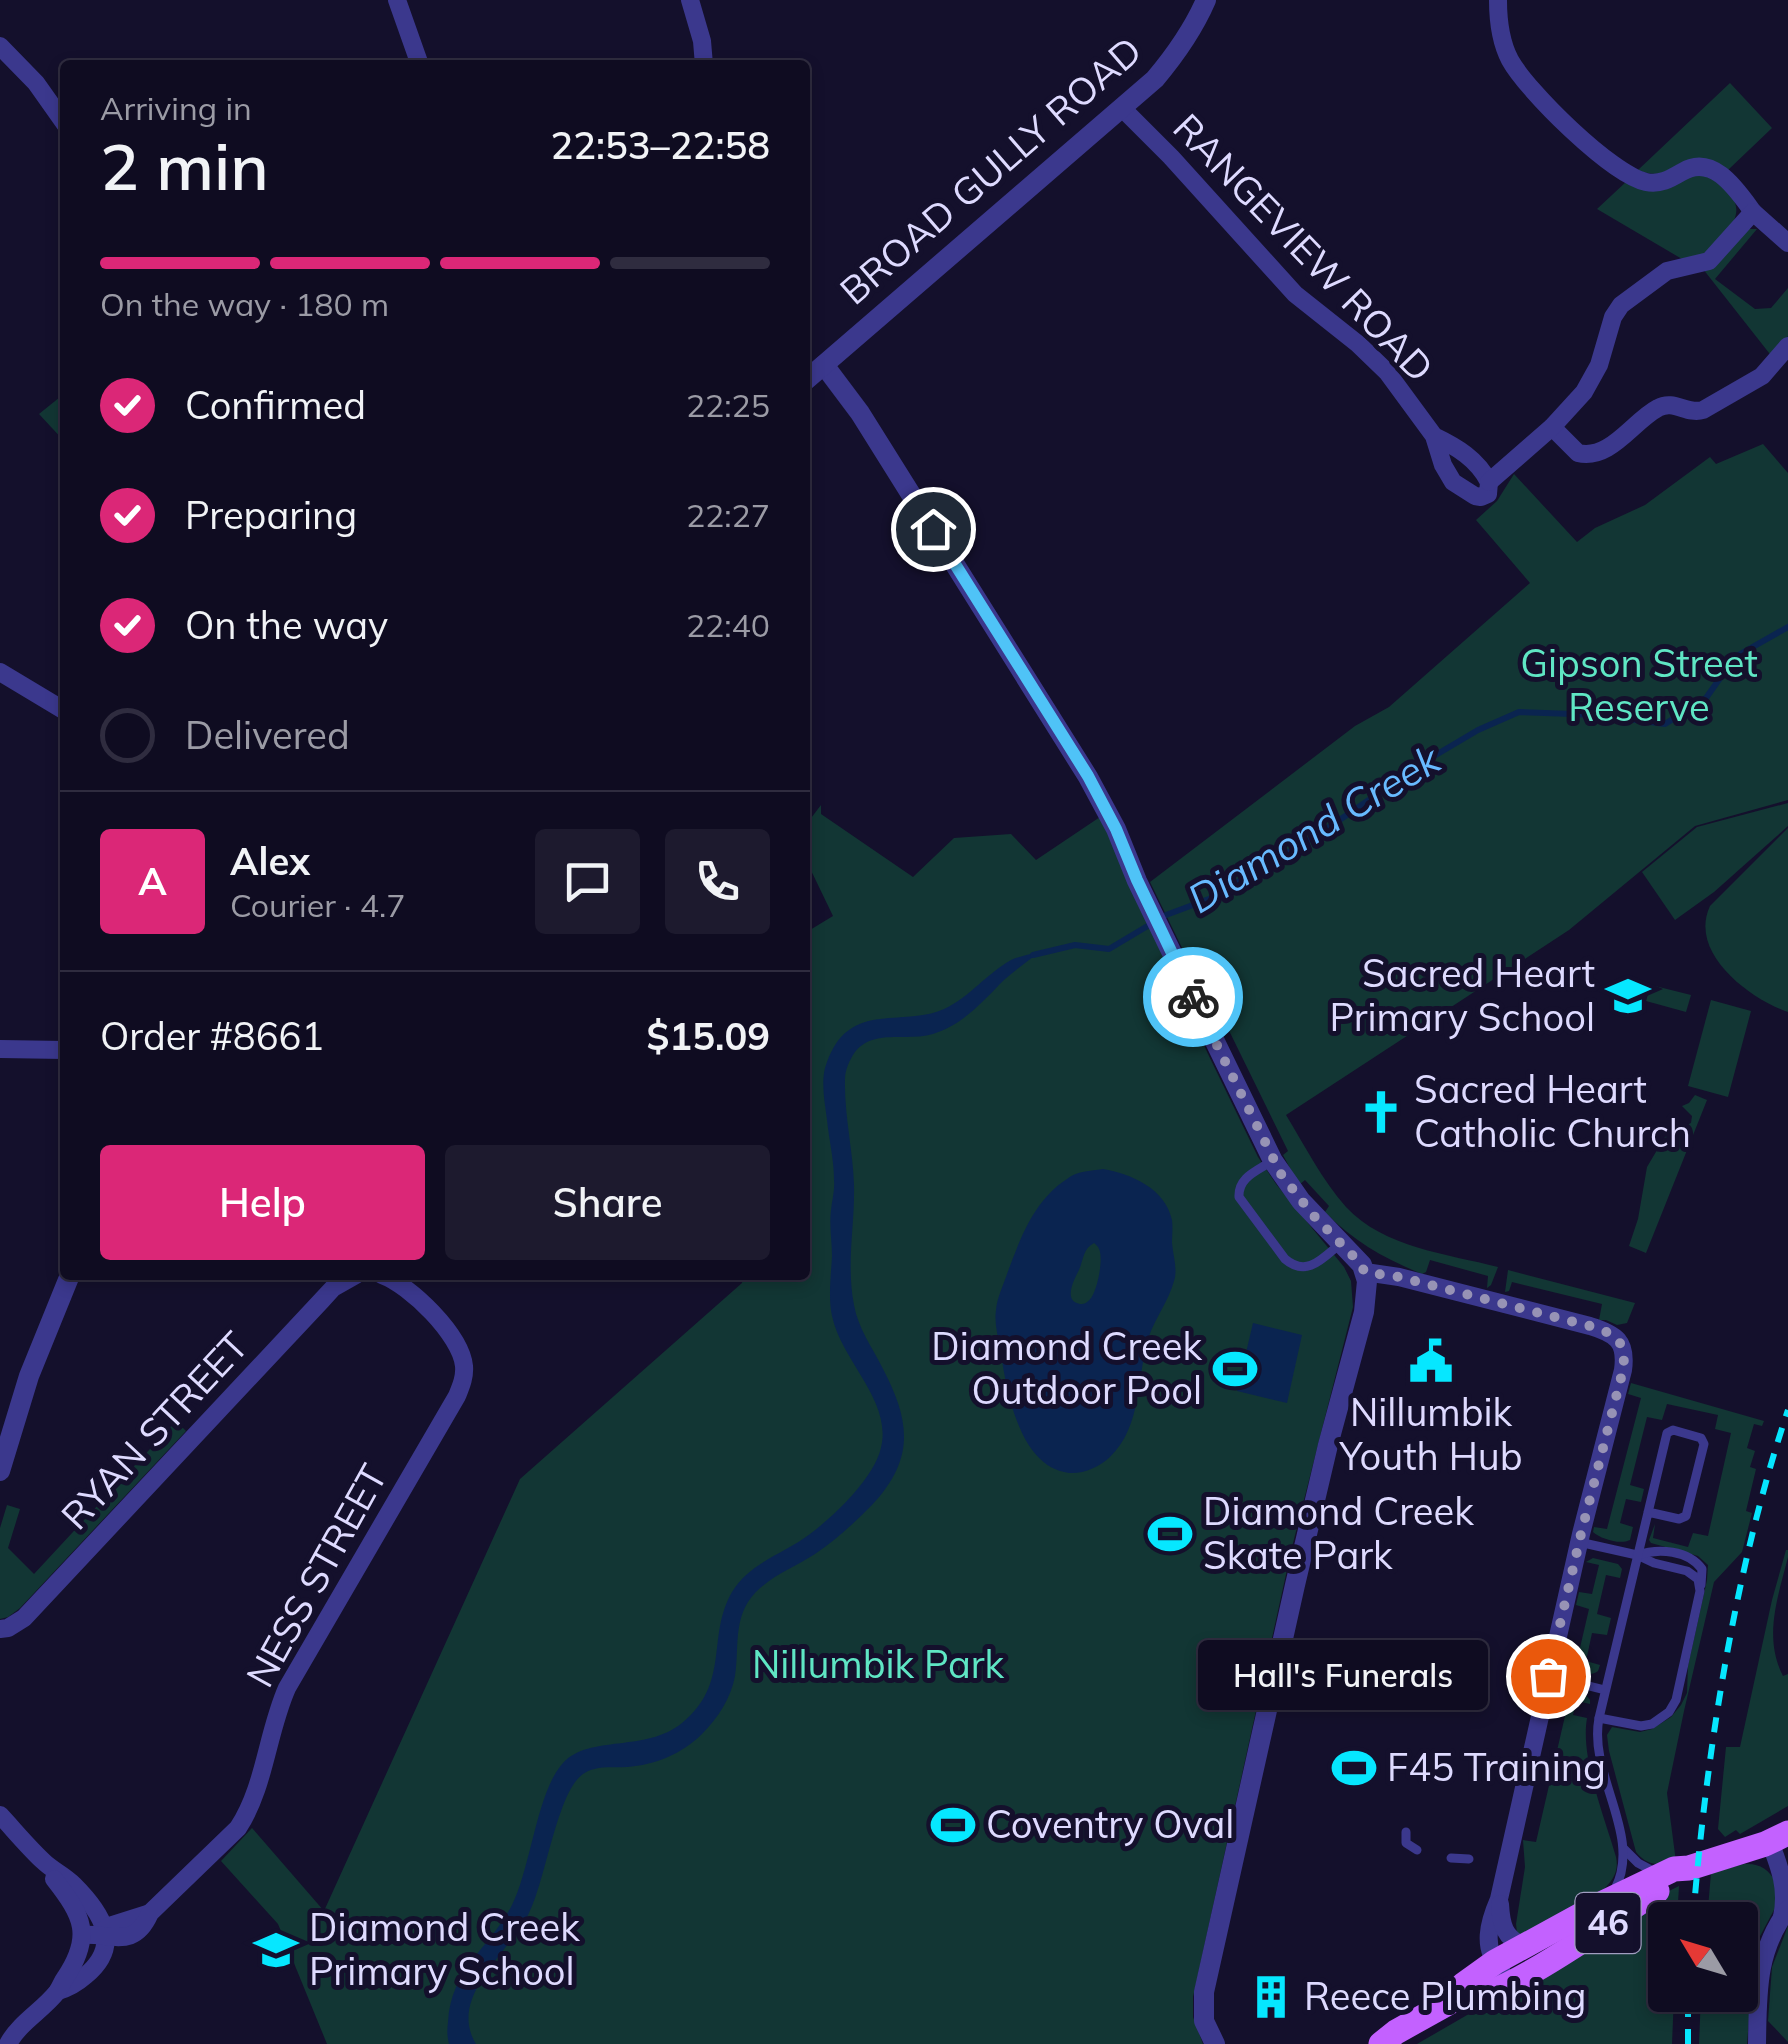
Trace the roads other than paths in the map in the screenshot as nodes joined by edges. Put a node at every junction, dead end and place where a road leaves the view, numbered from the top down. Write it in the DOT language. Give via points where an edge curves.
graph roads {
  1 [pos="397,0"];
  2 [pos="690,0"];
  3 [pos="1206,0"];
  4 [pos="1498,0"];
  5 [pos="0,46"];
  6 [pos="418,60"];
  7 [pos="704,60"];
  8 [pos="1122,108"];
  9 [pos="60,117"];
  10 [pos="1754,212"];
  11 [pos="1788,243"];
  12 [pos="1788,346"];
  13 [pos="824,365"];
  14 [pos="810,377"];
  15 [pos="1552,427"];
  16 [pos="1434,436"];
  17 [pos="1490,482"];
  18 [pos="0,672"];
  19 [pos="60,708"];
  20 [pos="0,1048"];
  21 [pos="60,1050"];
  22 [pos="1273,1160"];
  23 [pos="1341,1244"];
  24 [pos="1365,1272"];
  25 [pos="68,1280"];
  26 [pos="346,1280"];
  27 [pos="393,1280"];
  28 [pos="0,1471"];
  29 [pos="1648,1512"];
  30 [pos="1579,1542"];
  31 [pos="1637,1556"];
  32 [pos="0,1629"];
  33 [pos="1548,1676"];
  34 [pos="1605,1690"];
  35 [pos="1598,1718"];
  36 [pos="0,1815"];
  37 [pos="1406,1832"];
  38 [pos="1779,1837"];
  39 [pos="1624,1849"];
  40 [pos="1417,1850"];
  41 [pos="1450,1858"];
  42 [pos="1470,1858"];
  43 [pos="1677,1870"];
  44 [pos="1500,1899"];
  45 [pos="1602,1904"];
  46 [pos="1785,1913"];
  47 [pos="98,1933"];
  48 [pos="1524,1946"];
  49 [pos="1495,1962"];
  50 [pos="1525,1975"];
  51 [pos="1457,1998"];
  52 [pos="8,2044"];
  53 [pos="1215,2044"];
  54 [pos="1381,2044"];
  55 [pos="1757,2044"];
  1 -- 6 [label="street"];
  2 -- 7 [label="street"];
  3 -- 8 [label="street, BROAD GULLY ROAD" via="1179,51"];
  4 -- 10 [label="street" via="1508,57 1582,140 1645,182 1710,168"];
  5 -- 9 [label="street"];
  8 -- 13 [label="street, BROAD GULLY ROAD"];
  8 -- 16 [label="street, RANGEVIEW ROAD" via="1295,294 1387,372"];
  10 -- 11 [label="street"];
  10 -- 15 [label="street" via="1709,261 1667,270 1621,305 1592,380"];
  12 -- 15 [label="street" via="1762,376 1703,410 1656,408 1593,454 1578,453"];
  13 -- 14 [label="street, BROAD GULLY ROAD"];
  13 -- 22 [label="street" via="860,412 1112,822"];
  15 -- 17 [label="street"];
  16 -- 17 [label="street, RANGEVIEW ROAD" via="1466,454"];
  16 -- 17 [label="street, RANGEVIEW ROAD" via="1445,470 1460,487 1481,497"];
  18 -- 19 [label="street"];
  20 -- 21 [label="street"];
  22 -- 23 [label="street"];
  22 -- 23 [label="lane" via="1238,1190 1284,1260 1308,1267"];
  23 -- 24 [label="street"];
  24 -- 30 [label="street" via="1614,1335 1623,1348 1623,1370"];
  24 -- 53 [label="street" via="1364,1312 1294,1586 1204,1992 1204,2021"];
  25 -- 28 [label="street"];
  26 -- 32 [label="street, RYAN STREET" via="24,1618"];
  27 -- 47 [label="street, NESS STREET" via="458,1344 464,1368 457,1396 288,1688 246,1815 150,1912"];
  29 -- 29 [label="lane" via="1667,1433 1702,1438 1686,1516"];
  29 -- 31 [label="lane"];
  30 -- 31 [label="lane"];
  30 -- 33 [label="street"];
  31 -- 34 [label="lane"];
  31 -- 35 [label="lane" via="1698,1579 1676,1700 1652,1724"];
  33 -- 34 [label="lane"];
  33 -- 44 [label="street"];
  34 -- 35 [label="lane"];
  35 -- 39 [label="lane" via="1597,1748"];
  36 -- 47 [label="street" via="87,1898 98,1912"];
  37 -- 40 [label="lane" via="1408,1847"];
  38 -- 43 [label="main road, 46"];
  38 -- 46 [label="street"];
  39 -- 43 [label="lane" via="1643,1867"];
  39 -- 45 [label="lane" via="1618,1884"];
  41 -- 42 [label="lane"];
  43 -- 45 [label="main road, 46"];
  43 -- 50 [label="main road, 46" via="1679,1879"];
  44 -- 48 [label="street" via="1506,1934"];
  44 -- 49 [label="street" via="1488,1934"];
  45 -- 48 [label="main road, 46"];
  46 -- 55 [label="street" via="1762,1961"];
  47 -- 52 [label="street" via="58,1991"];
  48 -- 49 [label="main road, 46"];
  49 -- 50 [label="street" via="1508,1974"];
  49 -- 51 [label="main road, 46" via="1463,1984"];
  50 -- 51 [label="main road, 46" via="1480,1997"];
  51 -- 54 [label="main road, 46"];
}
